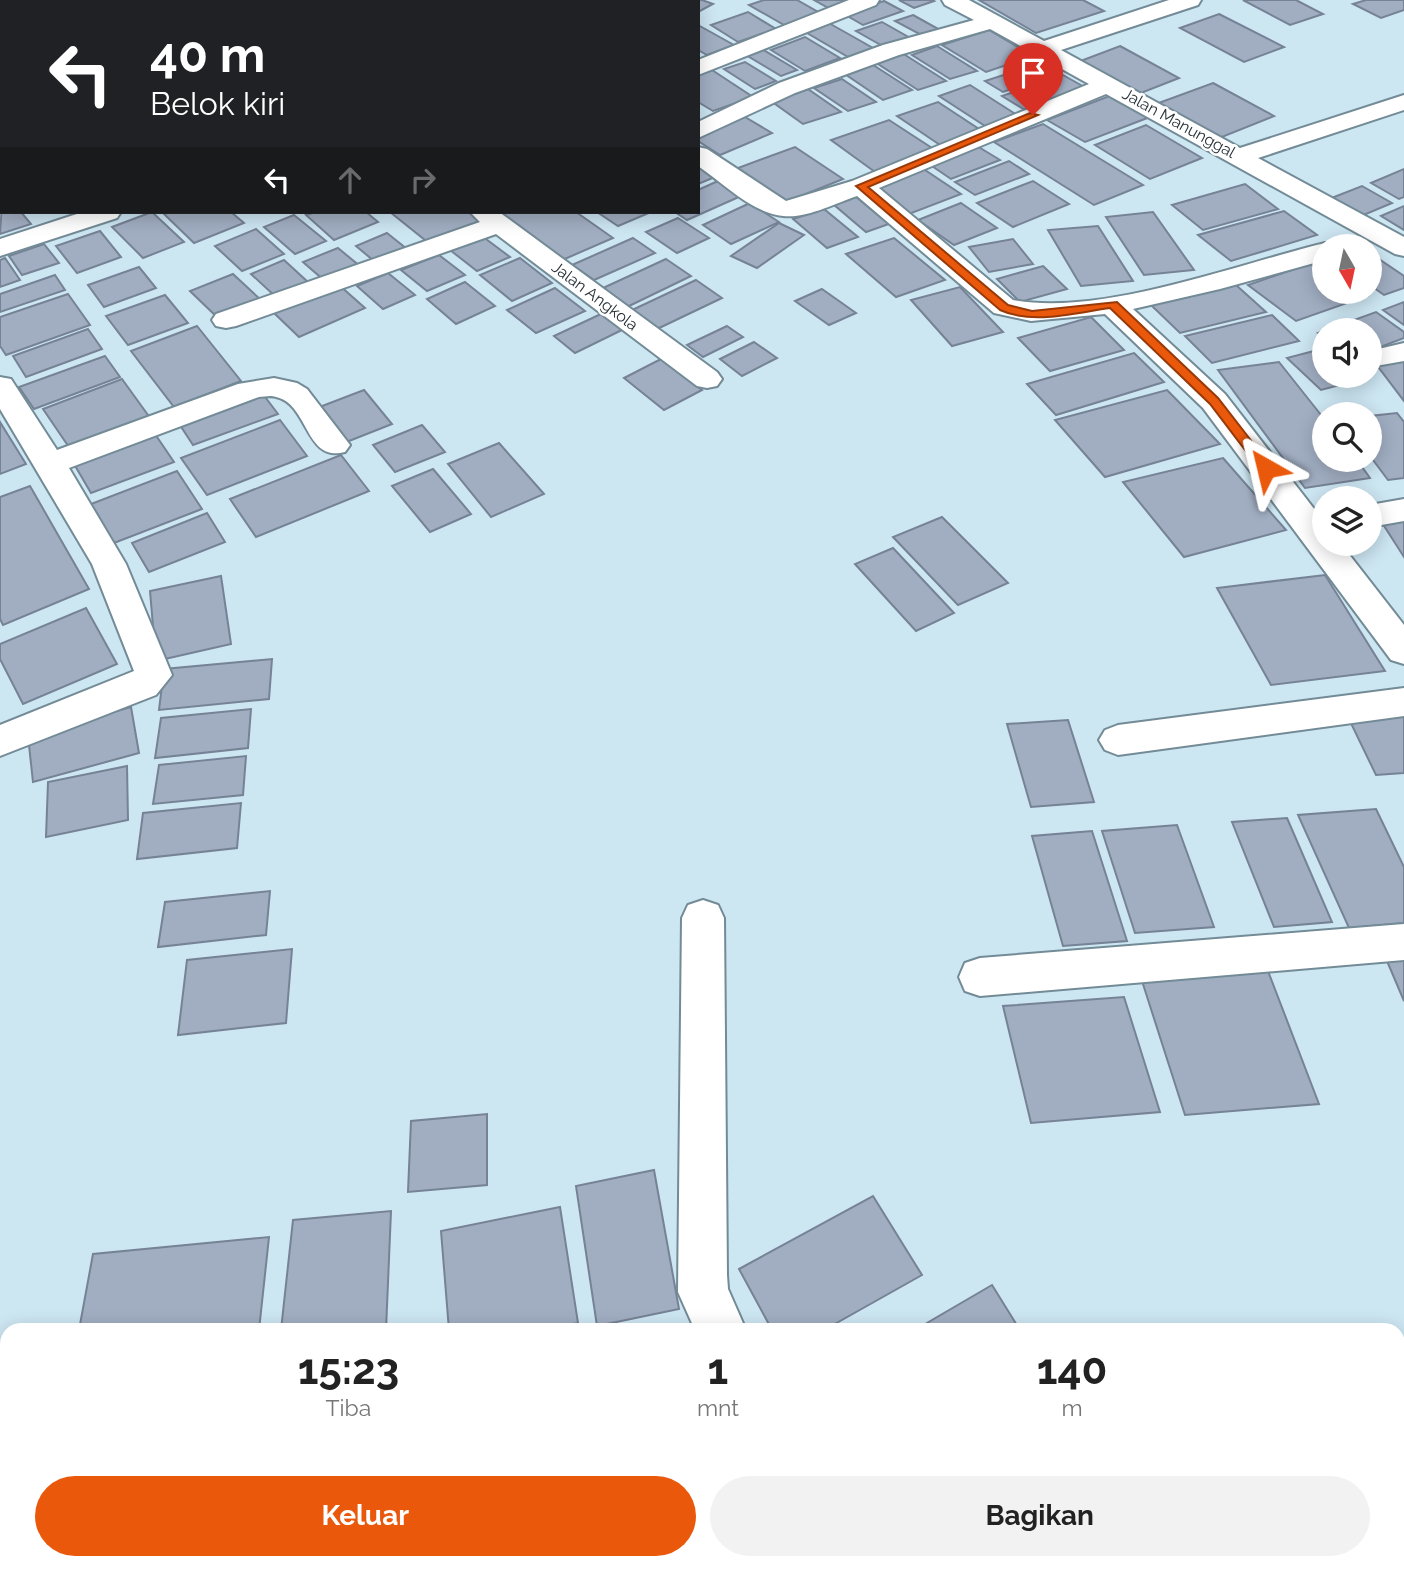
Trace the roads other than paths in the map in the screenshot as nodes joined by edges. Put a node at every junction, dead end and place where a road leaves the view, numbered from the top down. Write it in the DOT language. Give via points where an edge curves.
graph roads {
  1 [pos="868,0"];
  2 [pos="953,0"];
  3 [pos="1114,0"];
  4 [pos="1189,0"];
  5 [pos="1144,15"];
  6 [pos="993,22"];
  7 [pos="1043,49"];
  8 [pos="700,67"];
  9 [pos="1107,85"];
  10 [pos="1404,102"];
  11 [pos="700,130"];
  12 [pos="700,155"];
  13 [pos="1239,156"];
  14 [pos="861,186"];
  15 [pos="102,214"];
  16 [pos="491,218"];
  17 [pos="1376,234"];
  18 [pos="1382,237"];
  19 [pos="0,248"];
  20 [pos="1404,248"];
  21 [pos="1312,255"];
  22 [pos="1112,305"];
  23 [pos="226,320"];
  24 [pos="1404,352"];
  25 [pos="1382,357"];
  26 [pos="707,379"];
  27 [pos="0,386"];
  28 [pos="334,445"];
  29 [pos="50,464"];
  30 [pos="1404,510"];
  31 [pos="1382,514"];
  32 [pos="1312,519"];
  33 [pos="1338,556"];
  34 [pos="1404,652"];
  35 [pos="1404,702"];
  36 [pos="1118,740"];
  37 [pos="0,741"];
  38 [pos="703,918"];
  39 [pos="1404,942"];
  40 [pos="980,977"];
  41 [pos="718,1323"];
  1 -- 8 [label="street"];
  2 -- 6 [label="street, Jalan Manunggal"];
  3 -- 5 [label="street"];
  4 -- 5 [label="street"];
  5 -- 7 [label="street"];
  6 -- 7 [label="street, Jalan Manunggal"];
  6 -- 11 [label="street" via="891,50 787,88"];
  7 -- 9 [label="street, Jalan Manunggal"];
  9 -- 13 [label="street, Jalan Manunggal"];
  9 -- 14 [label="street"];
  10 -- 13 [label="street"];
  12 -- 14 [label="street" via="777,207 802,206"];
  13 -- 17 [label="street, Jalan Manunggal"];
  14 -- 22 [label="street" via="1004,307 1032,314"];
  15 -- 19 [label="street"];
  16 -- 23 [label="street"];
  16 -- 26 [label="street, Jalan Angkola"];
  18 -- 20 [label="street, Jalan Manunggal"];
  21 -- 22 [label="street"];
  22 -- 32 [label="street" via="1214,401"];
  24 -- 25 [label="street"];
  27 -- 29 [label="street"];
  28 -- 29 [label="street" via="292,389 260,386"];
  29 -- 37 [label="street" via="109,564 153,675 143,685"];
  30 -- 31 [label="street"];
  33 -- 34 [label="street"];
  35 -- 36 [label="street"];
  38 -- 41 [label="street" via="702,1275 703,1292"];
  39 -- 40 [label="street"];
}
